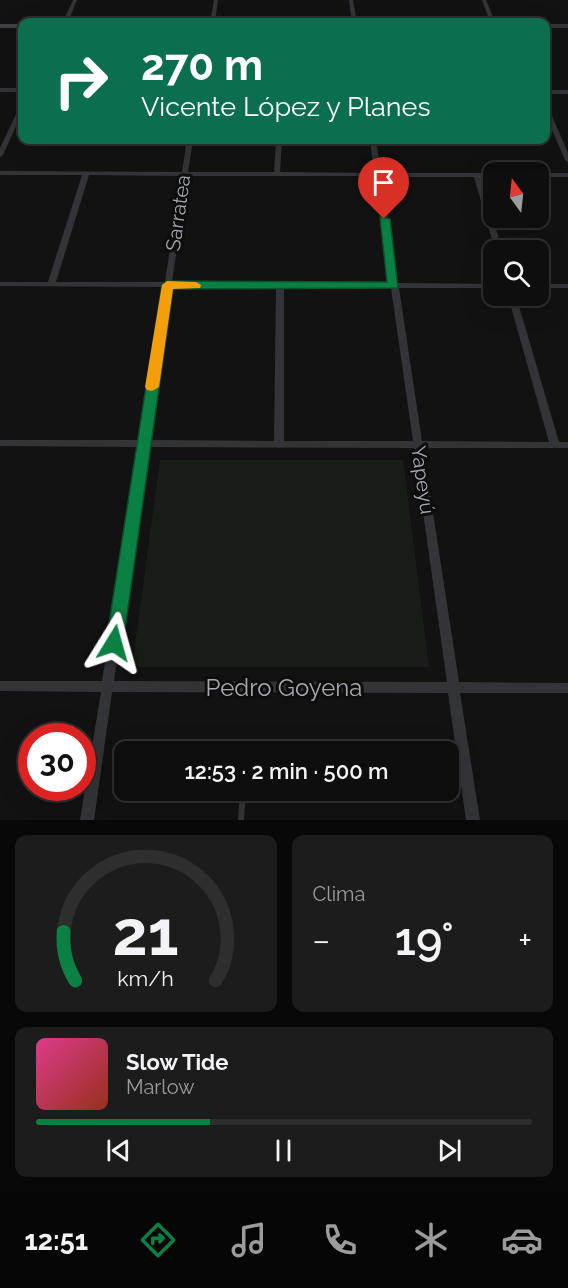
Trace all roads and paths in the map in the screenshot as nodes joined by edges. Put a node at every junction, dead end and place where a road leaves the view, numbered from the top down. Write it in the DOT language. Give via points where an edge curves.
graph roads {
  1 [pos="75,0"];
  2 [pos="216,0"];
  3 [pos="351,0"];
  4 [pos="484,0"];
  5 [pos="67,18"];
  6 [pos="213,18"];
  7 [pos="354,18"];
  8 [pos="491,18"];
  9 [pos="0,26"];
  10 [pos="18,26"];
  11 [pos="550,26"];
  12 [pos="568,26"];
  13 [pos="0,90"];
  14 [pos="18,90"];
  15 [pos="550,92"];
  16 [pos="568,92"];
  17 [pos="18,117"];
  18 [pos="550,118"];
  19 [pos="550,128"];
  20 [pos="554,128"];
  21 [pos="189,144"];
  22 [pos="279,144"];
  23 [pos="373,144"];
  24 [pos="0,155"];
  25 [pos="568,160"];
  26 [pos="0,174"];
  27 [pos="86,174"];
  28 [pos="183,174"];
  29 [pos="277,174"];
  30 [pos="378,175"];
  31 [pos="477,175"];
  32 [pos="483,175"];
  33 [pos="549,175"];
  34 [pos="568,175"];
  35 [pos="496,240"];
  36 [pos="0,284"];
  37 [pos="51,285"];
  38 [pos="167,285"];
  39 [pos="280,285"];
  40 [pos="394,286"];
  41 [pos="483,286"];
  42 [pos="549,286"];
  43 [pos="568,286"];
  44 [pos="515,306"];
  45 [pos="0,443"];
  46 [pos="143,444"];
  47 [pos="279,444"];
  48 [pos="418,444"];
  49 [pos="555,445"];
  50 [pos="568,445"];
  51 [pos="0,686"];
  52 [pos="108,687"];
  53 [pos="454,688"];
  54 [pos="568,688"];
  55 [pos="459,759"];
  56 [pos="464,759"];
  57 [pos="242,801"];
  58 [pos="87,820"];
  59 [pos="241,820"];
  60 [pos="473,820"];
  1 -- 5 [label="street"];
  2 -- 6 [label="street"];
  3 -- 7 [label="street"];
  4 -- 8 [label="street"];
  9 -- 10 [label="main road"];
  11 -- 12 [label="street"];
  13 -- 14 [label="street"];
  15 -- 16 [label="street"];
  17 -- 24 [label="street"];
  18 -- 20 [label="street"];
  19 -- 20 [label="lane"];
  20 -- 25 [label="street"];
  21 -- 28 [label="street, Sarratea"];
  22 -- 29 [label="street"];
  23 -- 30 [label="street, Yapeyú"];
  26 -- 27 [label="street"];
  27 -- 28 [label="street"];
  27 -- 37 [label="street"];
  28 -- 29 [label="street"];
  28 -- 38 [label="street, Sarratea"];
  29 -- 30 [label="street"];
  30 -- 31 [label="street"];
  30 -- 40 [label="street, Yapeyú"];
  31 -- 32 [label="street"];
  31 -- 35 [label="street"];
  33 -- 34 [label="street"];
  36 -- 37 [label="street"];
  37 -- 38 [label="street"];
  38 -- 39 [label="street"];
  38 -- 46 [label="street, Sarratea"];
  39 -- 40 [label="street"];
  39 -- 47 [label="street"];
  40 -- 41 [label="street"];
  40 -- 48 [label="street, Yapeyú"];
  42 -- 43 [label="street"];
  44 -- 49 [label="street"];
  45 -- 46 [label="street"];
  46 -- 47 [label="street"];
  46 -- 52 [label="street, Sarratea"];
  47 -- 48 [label="street"];
  48 -- 49 [label="street"];
  48 -- 53 [label="street, Yapeyú"];
  49 -- 50 [label="street"];
  51 -- 52 [label="street, Pedro Goyena"];
  52 -- 53 [label="street, Pedro Goyena"];
  52 -- 58 [label="street, Sarratea"];
  53 -- 54 [label="street, Pedro Goyena"];
  53 -- 56 [label="street, Yapeyú"];
  55 -- 56 [label="lane"];
  56 -- 60 [label="street, Yapeyú"];
  57 -- 59 [label="lane"];
}
